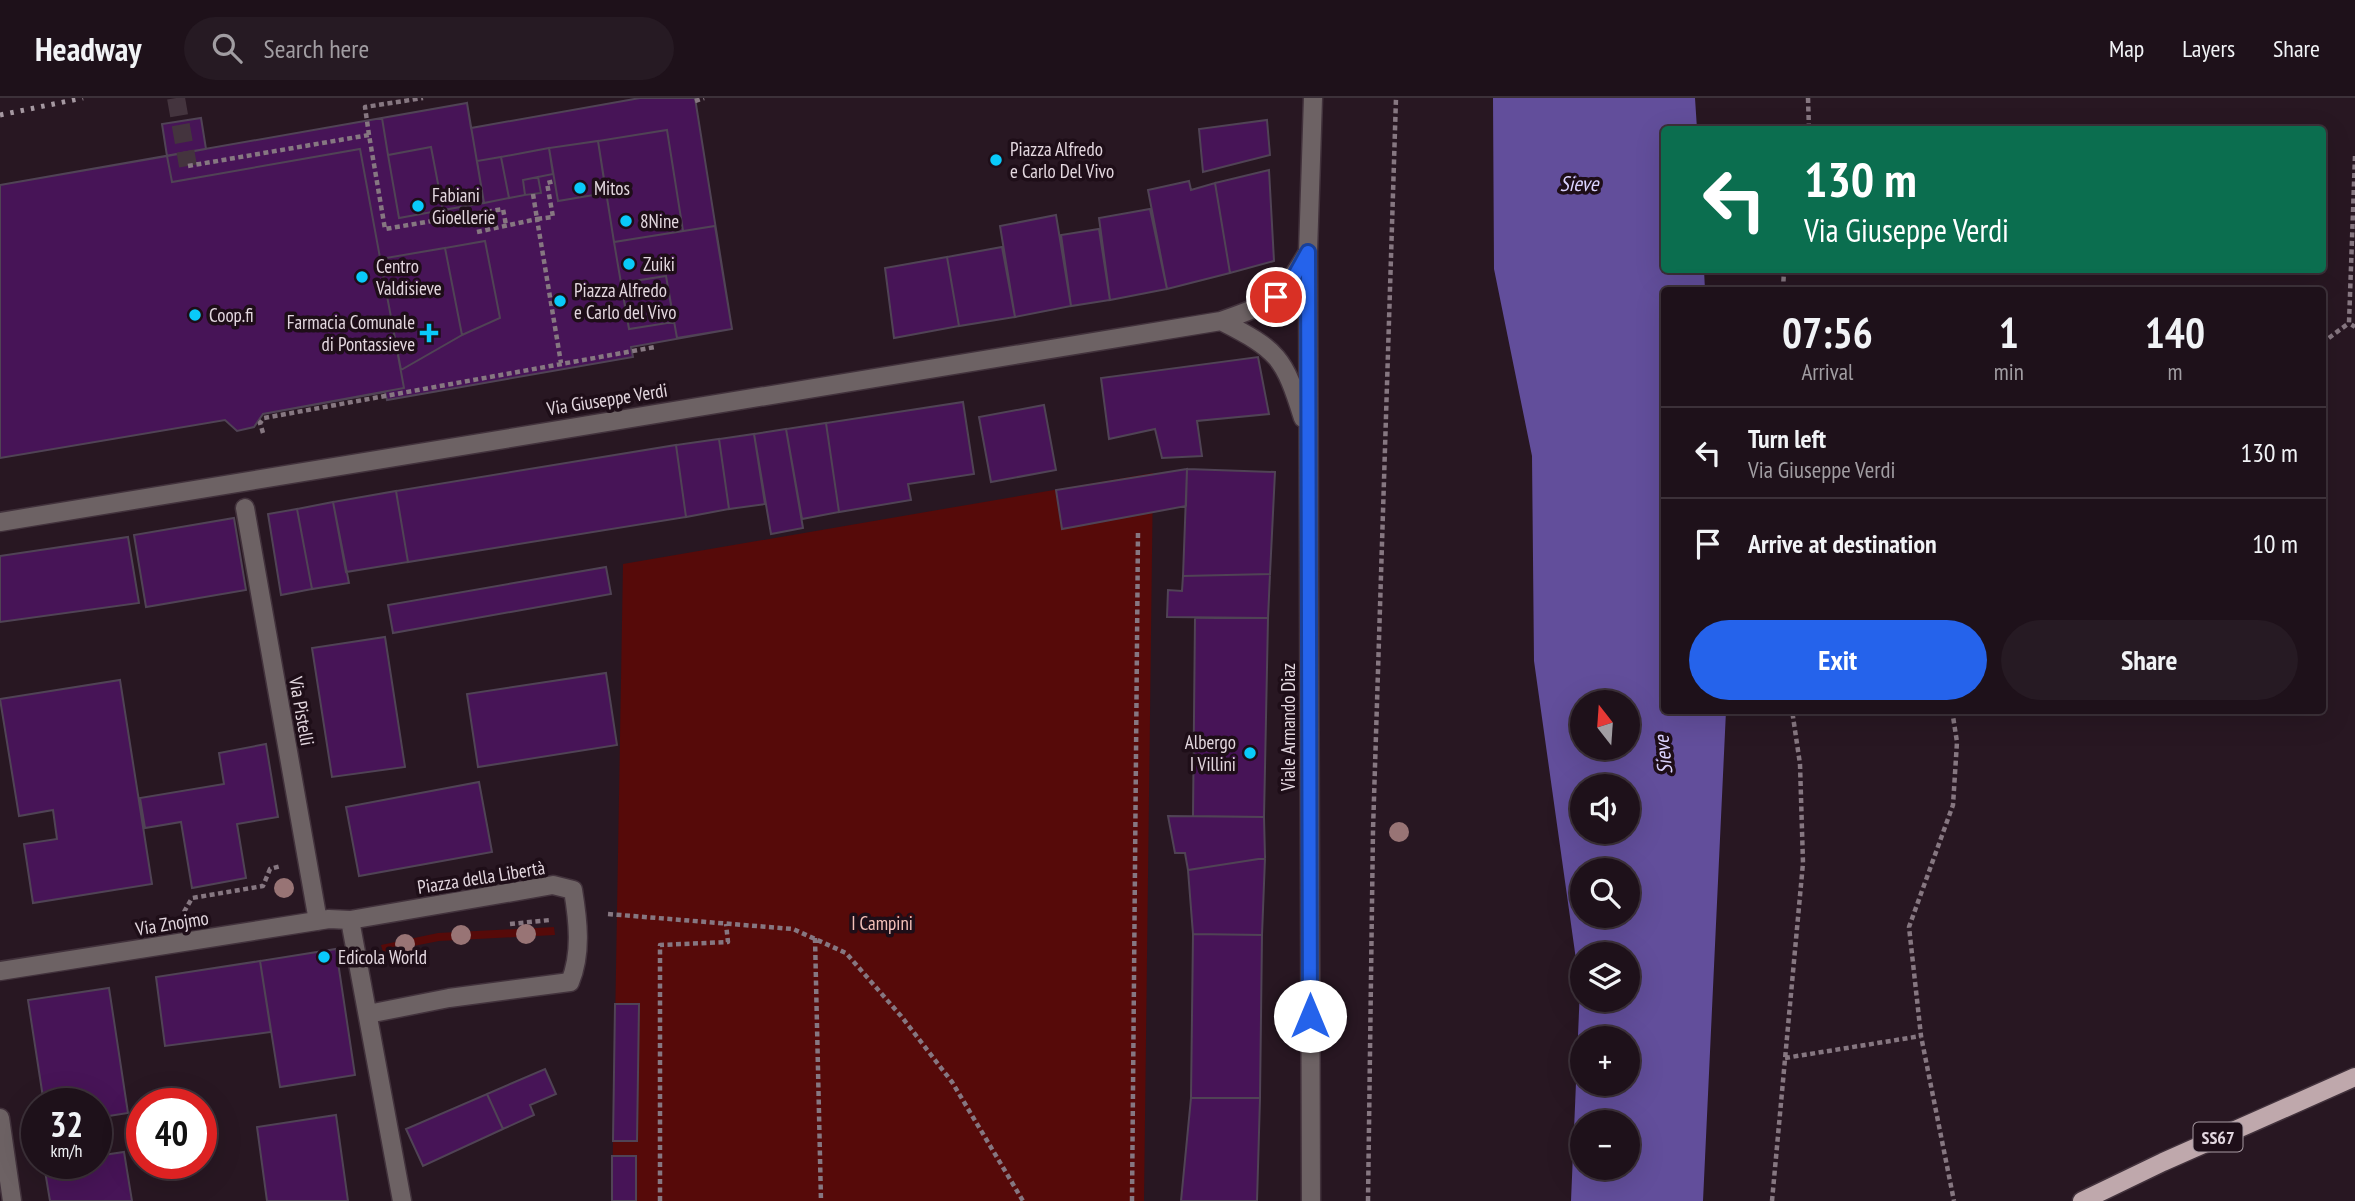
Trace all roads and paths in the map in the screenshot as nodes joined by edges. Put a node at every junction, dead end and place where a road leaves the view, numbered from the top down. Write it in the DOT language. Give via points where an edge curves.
graph roads {
  1 [pos="422,98"];
  2 [pos="704,98"];
  3 [pos="1313,98"];
  4 [pos="1396,98"];
  5 [pos="1808,98"];
  6 [pos="695,101"];
  7 [pos="1809,126"];
  8 [pos="369,135"];
  9 [pos="2355,156"];
  10 [pos="188,166"];
  11 [pos="555,181"];
  12 [pos="533,194"];
  13 [pos="537,219"];
  14 [pos="506,225"];
  15 [pos="477,232"];
  16 [pos="1308,252"];
  17 [pos="1221,321"];
  18 [pos="2349,323"];
  19 [pos="2355,327"];
  20 [pos="2326,340"];
  21 [pos="655,347"];
  22 [pos="561,363"];
  23 [pos="262,433"];
  24 [pos="1309,434"];
  25 [pos="245,508"];
  26 [pos="0,522"];
  27 [pos="1138,531"];
  28 [pos="1794,714"];
  29 [pos="1953,714"];
  30 [pos="293,863"];
  31 [pos="608,914"];
  32 [pos="182,916"];
  33 [pos="351,920"];
  34 [pos="318,921"];
  35 [pos="726,924"];
  36 [pos="815,938"];
  37 [pos="0,971"];
  38 [pos="368,1014"];
  39 [pos="1921,1036"];
  40 [pos="1785,1058"];
  41 [pos="2355,1077"];
  42 [pos="0,1118"];
  43 [pos="12,1201"];
  44 [pos="402,1201"];
  45 [pos="660,1201"];
  46 [pos="821,1201"];
  47 [pos="1023,1201"];
  48 [pos="1132,1201"];
  49 [pos="1311,1201"];
  50 [pos="1368,1201"];
  51 [pos="1772,1201"];
  52 [pos="1954,1201"];
  53 [pos="2082,1201"];
  1 -- 8 [label="path" via="365,107"];
  2 -- 6 [label="path"];
  3 -- 16 [label="street, Viale Armando Diaz"];
  4 -- 50 [label="path" via="1373,830"];
  5 -- 7 [label="path"];
  8 -- 10 [label="path"];
  8 -- 14 [label="path" via="385,229 503,209"];
  9 -- 18 [label="path"];
  11 -- 13 [label="path" via="547,183 552,217"];
  12 -- 13 [label="path"];
  13 -- 14 [label="path"];
  13 -- 22 [label="path"];
  14 -- 15 [label="path"];
  16 -- 17 [label="street, Via Giuseppe Verdi" via="1288,288 1264,306"];
  16 -- 24 [label="street, Viale Armando Diaz"];
  17 -- 24 [label="street" via="1264,343 1289,373"];
  17 -- 26 [label="street, Via Giuseppe Verdi"];
  18 -- 19 [label="path"];
  18 -- 20 [label="path"];
  21 -- 22 [label="path"];
  22 -- 23 [label="path" via="264,418"];
  24 -- 49 [label="street, Viale Armando Diaz"];
  25 -- 34 [label="street, Via Pistelli"];
  27 -- 48 [label="path"];
  28 -- 40 [label="path" via="1803,863"];
  29 -- 39 [label="path" via="1957,742 1953,804 1909,927"];
  30 -- 32 [label="path" via="270,869 263,886 192,898"];
  31 -- 35 [label="path"];
  33 -- 34 [label="street, Via Znojmo"];
  33 -- 38 [label="street"];
  33 -- 38 [label="street, Piazza della Libertà" via="553,885 573,890 577,965 570,982"];
  34 -- 37 [label="street, Via Znojmo"];
  35 -- 36 [label="path" via="793,929"];
  35 -- 45 [label="path" via="728,942 660,945"];
  36 -- 46 [label="path"];
  36 -- 47 [label="path" via="846,953 901,1016 951,1082"];
  38 -- 44 [label="street"];
  39 -- 40 [label="path"];
  39 -- 52 [label="path"];
  40 -- 51 [label="path"];
  41 -- 53 [label="main road, SS67"];
  42 -- 43 [label="street"];
}
